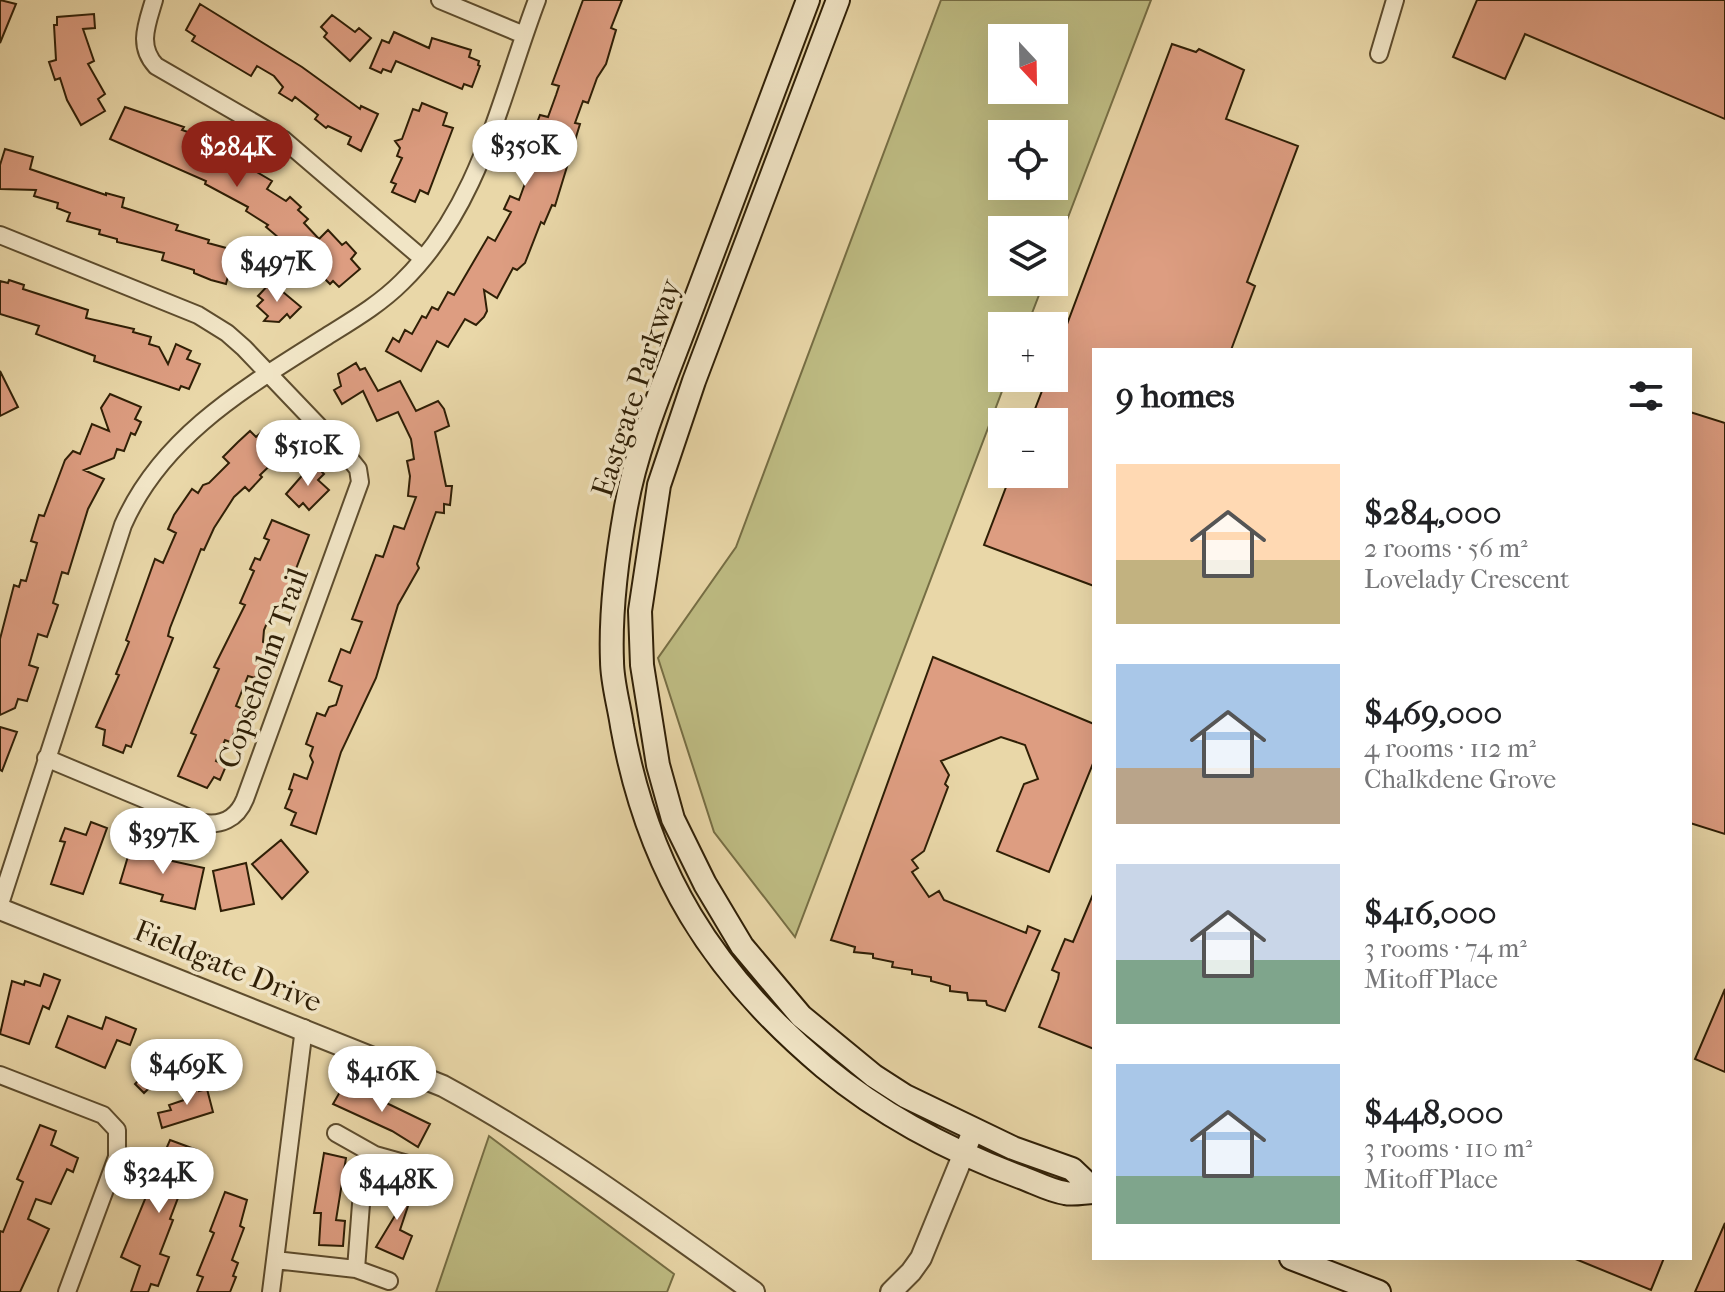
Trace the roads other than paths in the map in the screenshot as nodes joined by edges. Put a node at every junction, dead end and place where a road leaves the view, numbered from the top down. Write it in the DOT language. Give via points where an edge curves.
graph roads {
  1 [pos="154,0"];
  2 [pos="440,0"];
  3 [pos="537,0"];
  4 [pos="808,0"];
  5 [pos="838,0"];
  6 [pos="1395,0"];
  7 [pos="524,35"];
  8 [pos="1379,54"];
  9 [pos="0,235"];
  10 [pos="423,259"];
  11 [pos="268,373"];
  12 [pos="46,758"];
  13 [pos="0,906"];
  14 [pos="304,1028"];
  15 [pos="0,1075"];
  16 [pos="973,1131"];
  17 [pos="336,1133"];
  18 [pos="965,1153"];
  19 [pos="375,1155"];
  20 [pos="418,1167"];
  21 [pos="1092,1189"];
  22 [pos="1092,1191"];
  23 [pos="275,1260"];
  24 [pos="1296,1260"];
  25 [pos="356,1269"];
  26 [pos="389,1281"];
  27 [pos="67,1292"];
  28 [pos="271,1292"];
  29 [pos="754,1292"];
  30 [pos="891,1292"];
  31 [pos="1379,1292"];
  1 -- 10 [label="street" via="144,38 156,66 284,140"];
  2 -- 7 [label="street"];
  3 -- 7 [label="street"];
  4 -- 18 [label="main road, Eastgate Parkway" via="670,368 627,502 616,571 612,663 630,768 647,824 667,872 716,956 755,1005 847,1086"];
  5 -- 16 [label="main road, Eastgate Parkway" via="659,485 640,611 642,665 654,750 673,819 742,946 791,1006 833,1044 905,1096"];
  6 -- 8 [label="street"];
  7 -- 10 [label="street" via="470,188"];
  9 -- 11 [label="street, Copseholm Trail" via="198,315 227,333"];
  10 -- 11 [label="street" via="377,304"];
  11 -- 12 [label="street" via="179,440 137,494"];
  11 -- 12 [label="street, Copseholm Trail" via="355,464 360,482 241,807 224,822 206,824"];
  12 -- 13 [label="street"];
  13 -- 14 [label="street, Fieldgate Drive"];
  14 -- 23 [label="street"];
  14 -- 29 [label="street, Fieldgate Drive" via="443,1086 495,1114"];
  15 -- 27 [label="street" via="103,1115 117,1130 117,1157"];
  16 -- 18 [label="street"];
  16 -- 21 [label="main road, Eastgate Parkway" via="1072,1169"];
  17 -- 19 [label="street"];
  18 -- 22 [label="main road, Eastgate Parkway" via="1065,1193"];
  18 -- 30 [label="street" via="921,1258"];
  19 -- 20 [label="street"];
  19 -- 25 [label="street" via="361,1204"];
  23 -- 25 [label="street"];
  23 -- 28 [label="street"];
  24 -- 31 [label="main road"];
  25 -- 26 [label="street"];
}
